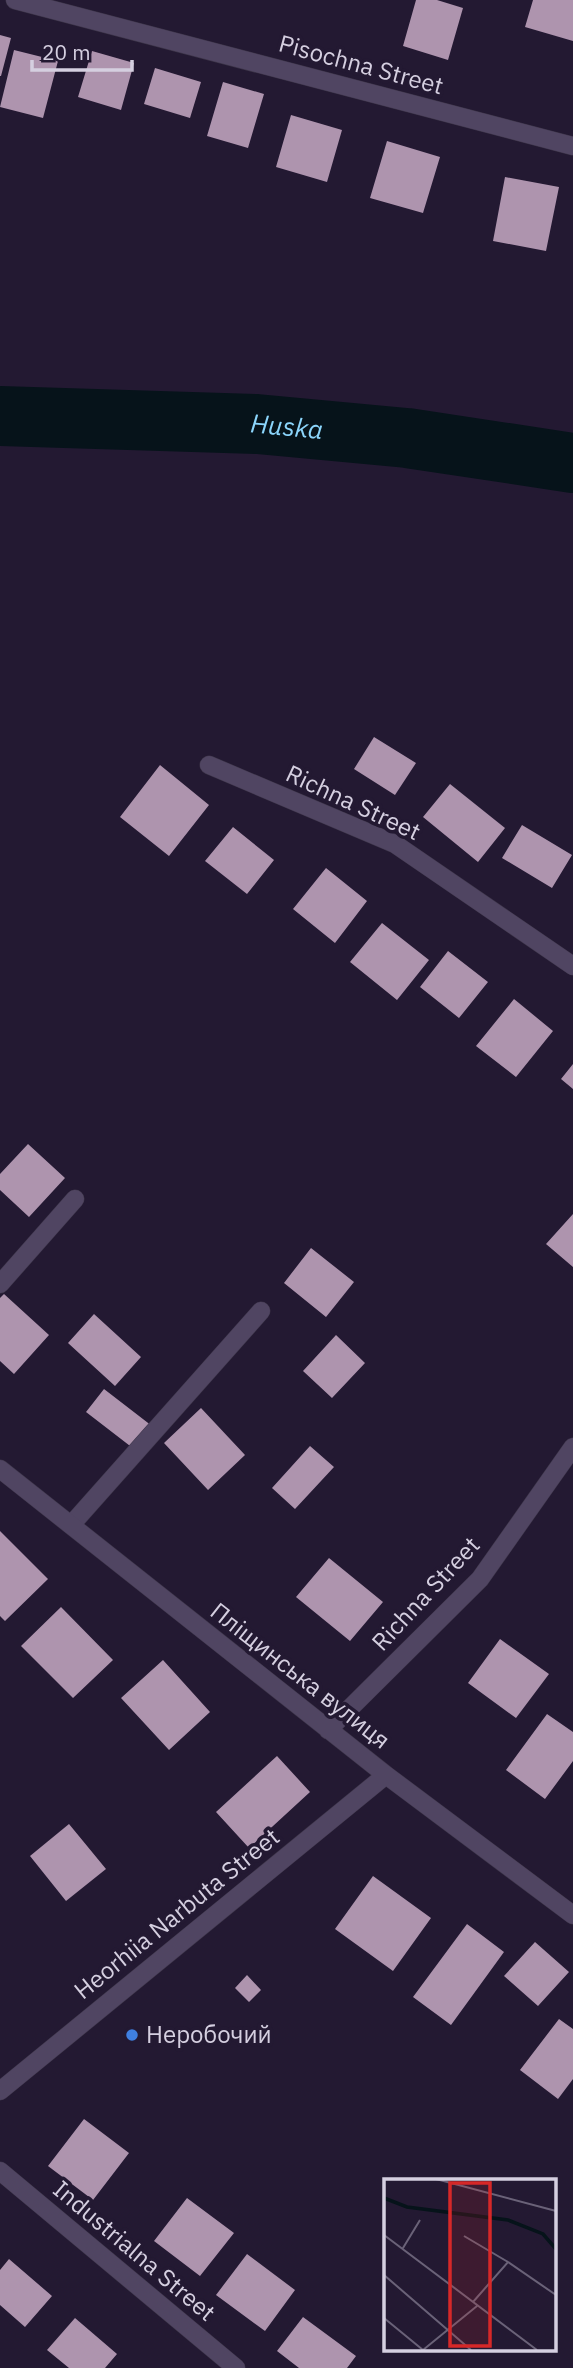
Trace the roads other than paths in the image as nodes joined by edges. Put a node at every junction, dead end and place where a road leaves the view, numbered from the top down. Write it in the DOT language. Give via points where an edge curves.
graph roads {
  1 [pos="15,0"];
  2 [pos="573,146"];
  3 [pos="209,765"];
  4 [pos="573,967"];
  5 [pos="75,1199"];
  6 [pos="0,1284"];
  7 [pos="261,1311"];
  8 [pos="573,1447"];
  9 [pos="0,1469"];
  10 [pos="71,1525"];
  11 [pos="328,1730"];
  12 [pos="386,1775"];
  13 [pos="573,1915"];
  14 [pos="0,2091"];
  15 [pos="0,2171"];
  16 [pos="236,2368"];
  1 -- 2 [label="street, Pisochna Street"];
  3 -- 4 [label="street, Richna Street" via="395,844"];
  5 -- 6 [label="street"];
  7 -- 10 [label="street"];
  8 -- 11 [label="street, Richna Street" via="480,1579"];
  9 -- 10 [label="street, Пліщинська вулиця"];
  10 -- 11 [label="street, Пліщинська вулиця"];
  11 -- 12 [label="street, Пліщинська вулиця"];
  12 -- 13 [label="street, Пліщинська вулиця"];
  12 -- 14 [label="street, Heorhiia Narbuta Street"];
  15 -- 16 [label="street, Industrialna Street"];
}
